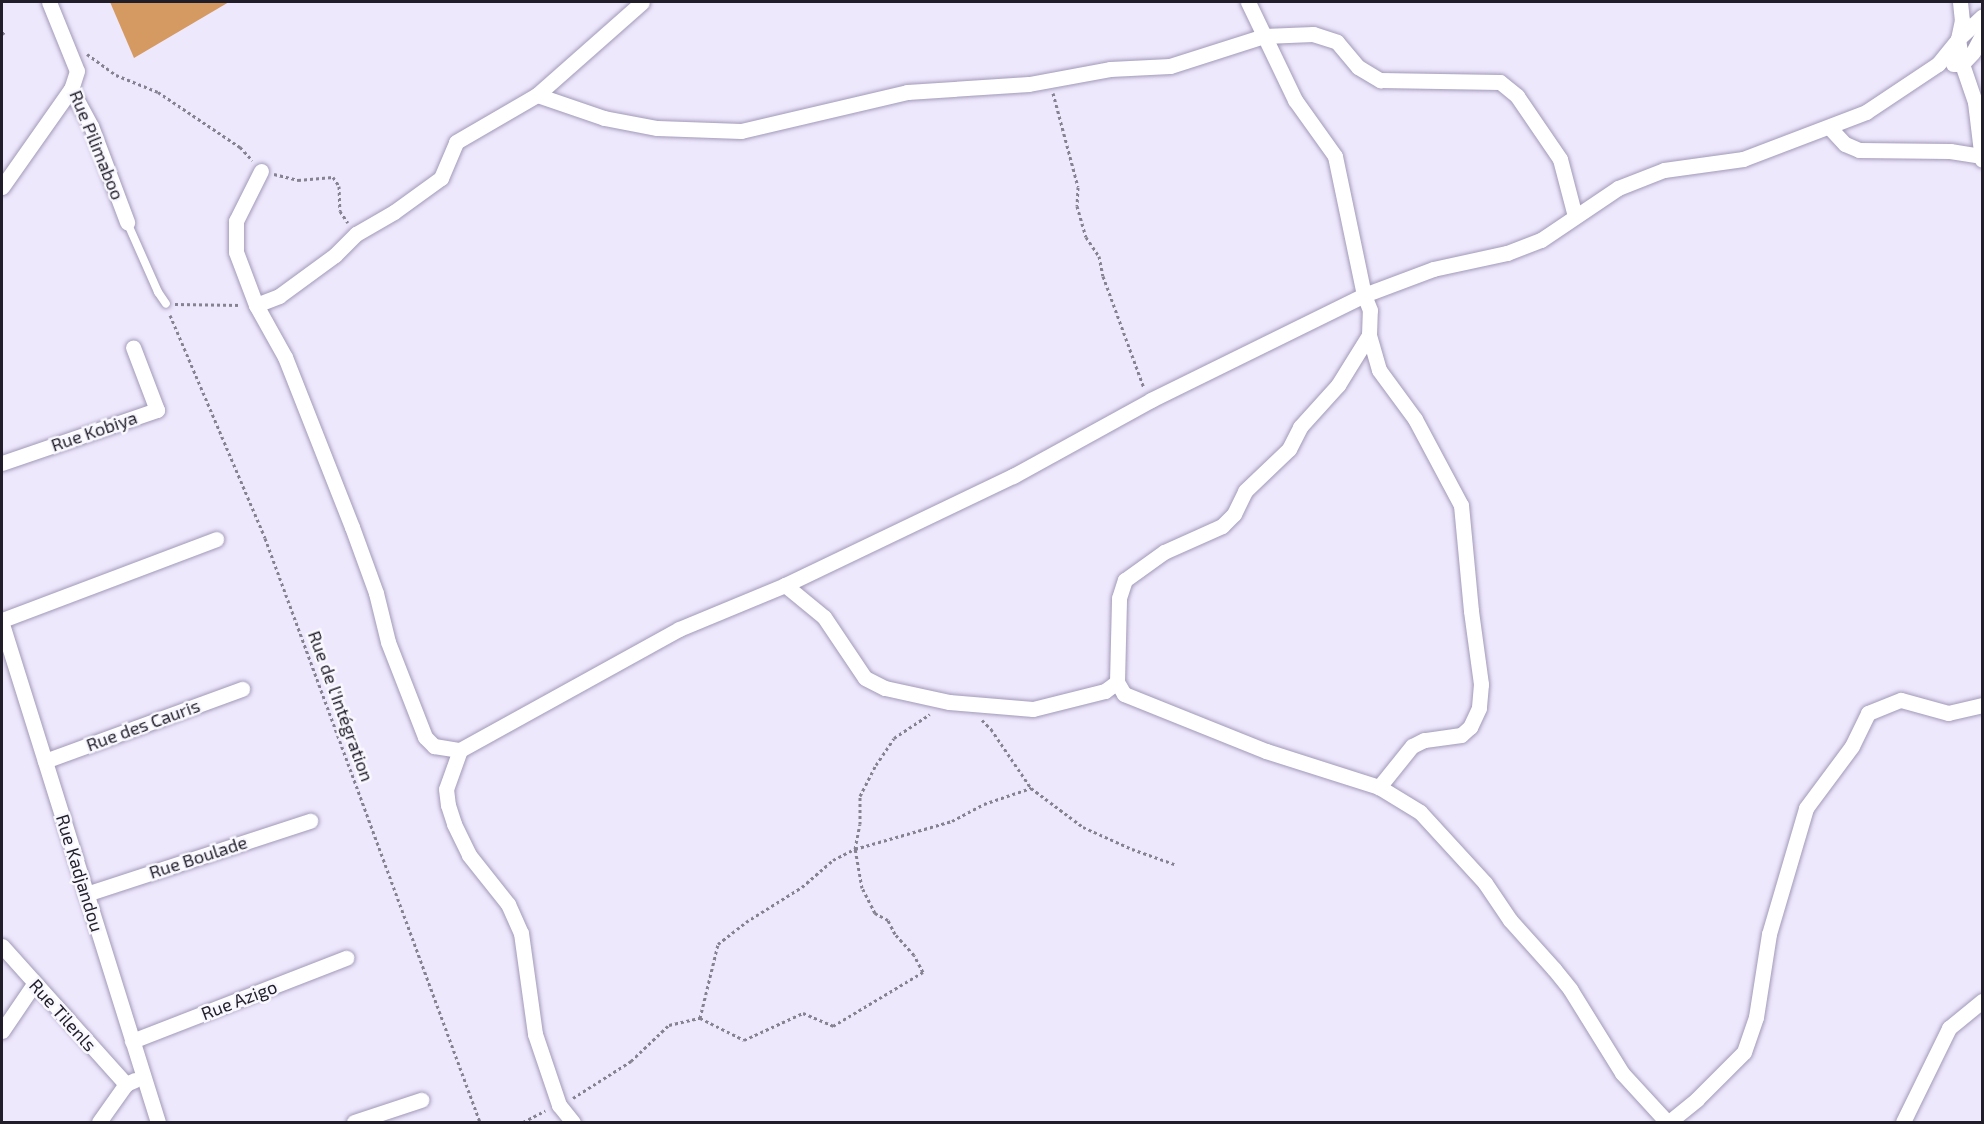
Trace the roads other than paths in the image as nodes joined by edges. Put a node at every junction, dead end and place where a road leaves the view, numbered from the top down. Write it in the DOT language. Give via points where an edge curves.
graph roads {
  1 [pos="49,2"];
  2 [pos="642,2"];
  3 [pos="1248,2"];
  4 [pos="1960,2"];
  5 [pos="1983,17"];
  6 [pos="1983,35"];
  7 [pos="1264,36"];
  8 [pos="1958,39"];
  9 [pos="1938,64"];
  10 [pos="1962,64"];
  11 [pos="71,89"];
  12 [pos="537,94"];
  13 [pos="1829,127"];
  14 [pos="1982,158"];
  15 [pos="261,171"];
  16 [pos="2,188"];
  17 [pos="1575,216"];
  18 [pos="127,222"];
  19 [pos="1364,295"];
  20 [pos="166,304"];
  21 [pos="256,305"];
  22 [pos="1370,335"];
  23 [pos="133,347"];
  24 [pos="2,463"];
  25 [pos="216,539"];
  26 [pos="784,585"];
  27 [pos="2,622"];
  28 [pos="1117,682"];
  29 [pos="242,689"];
  30 [pos="1983,705"];
  31 [pos="460,750"];
  32 [pos="45,761"];
  33 [pos="1379,788"];
  34 [pos="310,821"];
  35 [pos="86,894"];
  36 [pos="2,946"];
  37 [pos="346,958"];
  38 [pos="34,984"];
  39 [pos="1983,1001"];
  40 [pos="2,1031"];
  41 [pos="132,1041"];
  42 [pos="143,1075"];
  43 [pos="126,1084"];
  44 [pos="421,1100"];
  45 [pos="99,1122"];
  46 [pos="158,1122"];
  47 [pos="354,1122"];
  48 [pos="573,1122"];
  49 [pos="1668,1122"];
  50 [pos="1903,1122"];
  1 -- 11 [label="street, Rue Pilimaboo" via="77,71"];
  2 -- 12 [label="street"];
  3 -- 7 [label="street"];
  4 -- 8 [label="street"];
  5 -- 8 [label="street"];
  6 -- 10 [label="street"];
  7 -- 12 [label="street" via="1170,66 907,92 741,131 657,128 604,118"];
  7 -- 17 [label="street" via="1313,34 1337,42 1358,67 1380,80 1500,82 1517,96 1560,159"];
  7 -- 19 [label="street" via="1295,100 1335,156"];
  8 -- 9 [label="street"];
  8 -- 10 [label="street"];
  9 -- 10 [label="street"];
  9 -- 13 [label="street" via="1866,111"];
  10 -- 14 [label="street" via="1975,102"];
  11 -- 16 [label="street"];
  11 -- 18 [label="street, Rue Pilimaboo" via="91,126"];
  12 -- 21 [label="street" via="456,142 441,178 356,234 335,255 279,296"];
  13 -- 14 [label="street" via="1845,144 1859,150 1950,151"];
  13 -- 17 [label="street" via="1743,159 1664,170 1618,188"];
  15 -- 21 [label="street" via="236,221 236,252"];
  17 -- 19 [label="street" via="1541,240 1507,253 1433,269"];
  18 -- 20 [label="lane"];
  19 -- 22 [label="street" via="1370,310"];
  19 -- 26 [label="street" via="1151,400 1013,476"];
  21 -- 31 [label="street" via="285,357 352,527 376,593 388,642 425,737 434,746"];
  22 -- 28 [label="street" via="1338,385 1300,427 1289,450 1245,491 1234,514 1222,526 1164,552 1125,579 1119,598"];
  22 -- 33 [label="street" via="1379,370 1415,419 1461,505 1481,684 1479,708 1470,727 1461,735 1424,740 1412,746"];
  23 -- 24 [label="street, Rue Kobiya" via="157,410"];
  25 -- 27 [label="street"];
  26 -- 28 [label="street" via="824,617 865,678 885,688 956,702 1033,709 1105,691"];
  26 -- 31 [label="street" via="679,629"];
  27 -- 32 [label="street, Rue Kadjandou"];
  28 -- 33 [label="street" via="1124,694 1266,751"];
  29 -- 32 [label="street, Rue des Cauris"];
  30 -- 49 [label="street" via="1948,713 1901,700 1868,714 1852,746 1806,808 1769,934 1756,1017 1744,1052 1698,1099"];
  31 -- 48 [label="street" via="446,789 453,824 469,855 508,904 521,933 535,1034 559,1105"];
  32 -- 35 [label="street, Rue Kadjandou"];
  33 -- 49 [label="street" via="1420,812 1485,883 1510,921 1570,989 1622,1072"];
  34 -- 35 [label="street, Rue Boulade"];
  35 -- 41 [label="street, Rue Kadjandou"];
  36 -- 38 [label="street, Rue Tilenls"];
  37 -- 41 [label="street, Rue Azigo"];
  38 -- 40 [label="street"];
  38 -- 43 [label="street, Rue Tilenls"];
  39 -- 50 [label="street" via="1949,1028"];
  41 -- 42 [label="street, Rue Kadjandou"];
  42 -- 43 [label="street"];
  42 -- 46 [label="street, Rue Kadjandou"];
  43 -- 45 [label="street"];
  44 -- 47 [label="street"];
}
